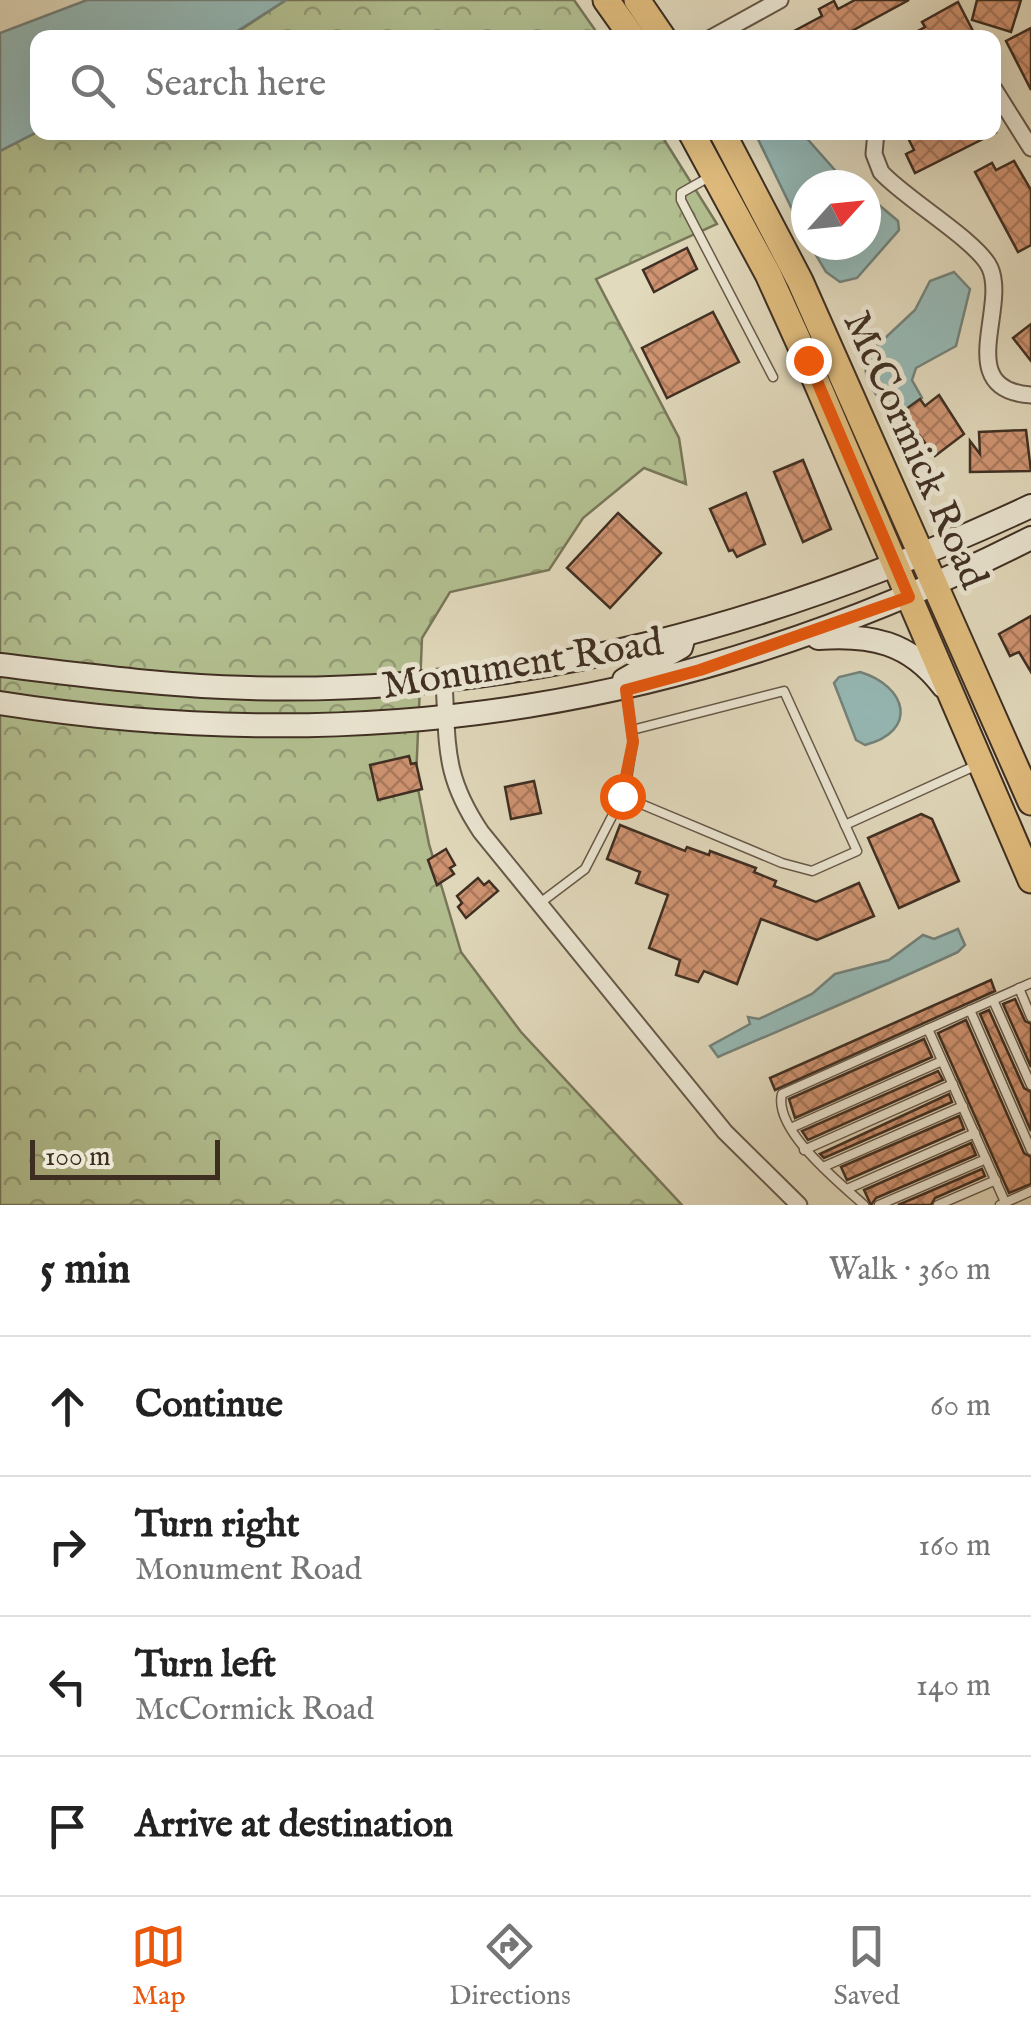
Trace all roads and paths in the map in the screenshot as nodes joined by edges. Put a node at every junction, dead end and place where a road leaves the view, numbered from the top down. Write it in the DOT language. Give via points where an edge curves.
graph roads {
  1 [pos="606,0"];
  2 [pos="638,0"];
  3 [pos="776,1"];
  4 [pos="628,30"];
  5 [pos="658,30"];
  6 [pos="725,30"];
  7 [pos="1001,101"];
  8 [pos="697,140"];
  9 [pos="875,140"];
  10 [pos="728,141"];
  11 [pos="1031,148"];
  12 [pos="716,174"];
  13 [pos="805,292"];
  14 [pos="772,377"];
  15 [pos="1031,395"];
  16 [pos="1031,506"];
  17 [pos="1031,538"];
  18 [pos="923,556"];
  19 [pos="896,566"];
  20 [pos="937,586"];
  21 [pos="909,597"];
  22 [pos="684,636"];
  23 [pos="790,640"];
  24 [pos="0,665"];
  25 [pos="444,682"];
  26 [pos="626,690"];
  27 [pos="574,700"];
  28 [pos="0,704"];
  29 [pos="955,704"];
  30 [pos="446,719"];
  31 [pos="632,730"];
  32 [pos="981,763"];
  33 [pos="622,796"];
  34 [pos="1031,802"];
  35 [pos="845,825"];
  36 [pos="1031,880"];
  37 [pos="540,903"];
  38 [pos="1031,983"];
  39 [pos="1018,988"];
  40 [pos="993,1000"];
  41 [pos="970,1010"];
  42 [pos="1031,1017"];
  43 [pos="928,1028"];
  44 [pos="942,1061"];
  45 [pos="953,1084"];
  46 [pos="1031,1085"];
  47 [pos="963,1106"];
  48 [pos="792,1128"];
  49 [pos="974,1133"];
  50 [pos="804,1150"];
  51 [pos="1031,1150"];
  52 [pos="986,1159"];
  53 [pos="823,1168"];
  54 [pos="996,1180"];
  55 [pos="846,1189"];
  56 [pos="1031,1191"];
  57 [pos="1002,1204"];
  58 [pos="799,1205"];
  59 [pos="864,1205"];
  60 [pos="879,1205"];
  61 [pos="938,1205"];
  1 -- 4 [label="main road"];
  2 -- 5 [label="main road"];
  3 -- 6 [label="street"];
  7 -- 11 [label="street"];
  8 -- 12 [label="main road, McCormick Road"];
  9 -- 15 [label="street" via="886,178 990,267 995,297 985,354 994,376 1010,390"];
  10 -- 13 [label="main road, McCormick Road"];
  12 -- 13 [label="main road" via="729,174 742,186 784,267"];
  12 -- 14 [label="lane" via="681,193 681,200"];
  12 -- 19 [label="main road, McCormick Road" via="791,324"];
  13 -- 18 [label="main road, McCormick Road"];
  16 -- 18 [label="main road, Monument Road"];
  17 -- 20 [label="main road, Monument Road"];
  18 -- 19 [label="main road, Monument Road"];
  18 -- 20 [label="main road, McCormick Road"];
  19 -- 21 [label="main road, McCormick Road"];
  19 -- 22 [label="main road, Monument Road"];
  20 -- 21 [label="main road, Monument Road"];
  20 -- 34 [label="main road, McCormick Road" via="1020,761"];
  21 -- 23 [label="main road, Monument Road"];
  21 -- 29 [label="main road, McCormick Road"];
  22 -- 25 [label="main road, Monument Road" via="568,665"];
  22 -- 27 [label="main road" via="681,648 648,669"];
  23 -- 26 [label="main road, Monument Road"];
  23 -- 29 [label="main road" via="880,638 931,671"];
  24 -- 25 [label="main road, Monument Road" via="252,688"];
  25 -- 30 [label="street"];
  26 -- 27 [label="main road, Monument Road"];
  26 -- 31 [label="lane"];
  27 -- 30 [label="main road, Monument Road"];
  28 -- 30 [label="main road, Monument Road" via="88,717 252,726"];
  29 -- 32 [label="main road, McCormick Road"];
  30 -- 37 [label="street" via="457,796"];
  31 -- 33 [label="lane"];
  31 -- 35 [label="lane" via="784,691"];
  32 -- 35 [label="lane"];
  32 -- 36 [label="main road, McCormick Road"];
  33 -- 35 [label="lane" via="812,871 857,851"];
  33 -- 37 [label="lane" via="585,869"];
  37 -- 58 [label="street" via="724,1132"];
  38 -- 39 [label="lane"];
  39 -- 40 [label="lane"];
  39 -- 42 [label="lane"];
  40 -- 41 [label="lane"];
  40 -- 46 [label="lane"];
  41 -- 43 [label="lane"];
  41 -- 51 [label="lane"];
  43 -- 44 [label="lane"];
  43 -- 48 [label="lane" via="782,1094"];
  44 -- 45 [label="lane"];
  44 -- 48 [label="lane"];
  45 -- 47 [label="lane"];
  45 -- 50 [label="lane"];
  47 -- 49 [label="lane"];
  47 -- 53 [label="lane"];
  48 -- 50 [label="lane"];
  49 -- 52 [label="lane"];
  49 -- 55 [label="lane"];
  50 -- 53 [label="lane"];
  52 -- 54 [label="lane"];
  52 -- 60 [label="lane"];
  53 -- 55 [label="lane"];
  54 -- 57 [label="lane"];
  54 -- 61 [label="lane"];
  55 -- 59 [label="lane"];
  56 -- 57 [label="lane"];
}
